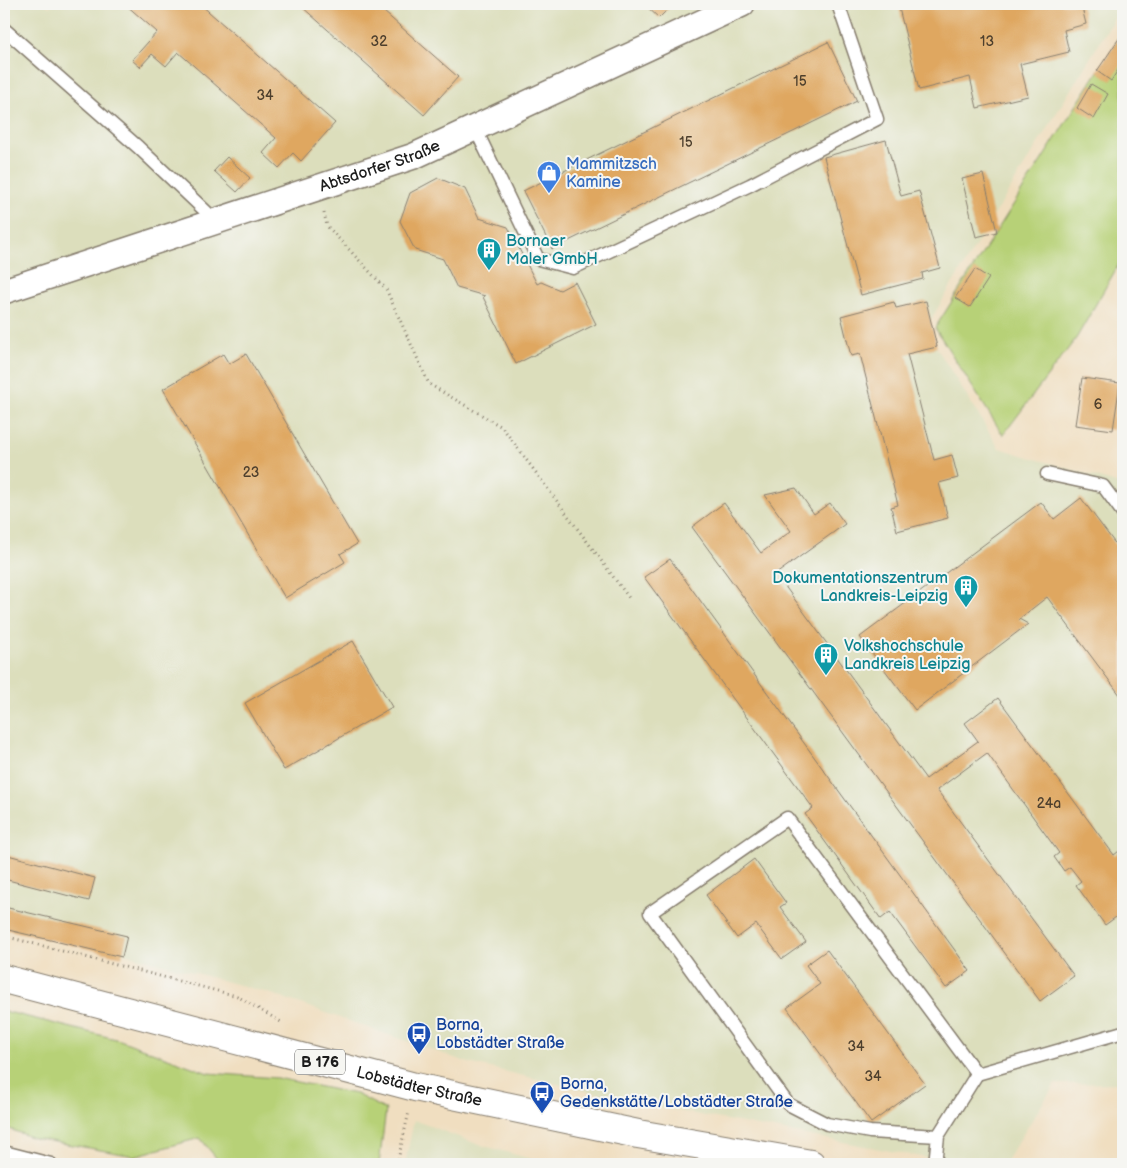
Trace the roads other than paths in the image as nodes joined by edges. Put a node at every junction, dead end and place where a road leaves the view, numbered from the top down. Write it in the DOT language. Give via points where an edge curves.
graph roads {
  1 [pos="742,4"];
  2 [pos="838,4"];
  3 [pos="4,30"];
  4 [pos="475,128"];
  5 [pos="216,221"];
  6 [pos="4,291"];
  7 [pos="1047,474"];
  8 [pos="1123,513"];
  9 [pos="4,979"];
  10 [pos="1123,1032"];
  11 [pos="977,1074"];
  12 [pos="938,1136"];
  13 [pos="4,1152"];
  14 [pos="51,1164"];
  15 [pos="811,1164"];
  16 [pos="935,1164"];
  1 -- 4 [label="street, Abtsdorfer Straße"];
  2 -- 4 [label="lane" via="878,119 750,185 574,268 538,258"];
  3 -- 5 [label="lane" via="138,147"];
  4 -- 5 [label="street, Abtsdorfer Straße" via="414,156"];
  5 -- 6 [label="street, Abtsdorfer Straße"];
  7 -- 8 [label="lane" via="1103,486"];
  9 -- 15 [label="main road, Lobstädter Straße / B 176" via="415,1087 638,1134"];
  10 -- 11 [label="lane"];
  11 -- 12 [label="lane"];
  11 -- 12 [label="lane" via="787,818 650,913 788,1104 827,1124 870,1132"];
  12 -- 16 [label="lane"];
  13 -- 14 [label="lane"];
}
